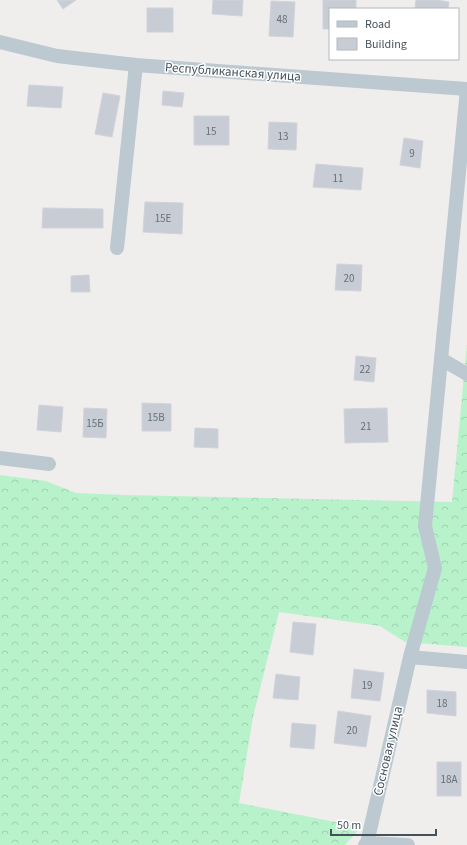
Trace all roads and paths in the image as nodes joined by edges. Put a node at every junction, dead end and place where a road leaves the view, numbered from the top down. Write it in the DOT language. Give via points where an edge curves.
graph roads {
  1 [pos="0,42"];
  2 [pos="136,65"];
  3 [pos="467,89"];
  4 [pos="117,248"];
  5 [pos="441,359"];
  6 [pos="467,374"];
  7 [pos="0,458"];
  8 [pos="49,464"];
  9 [pos="410,657"];
  10 [pos="467,662"];
  11 [pos="366,844"];
  12 [pos="408,845"];
  1 -- 2 [label="street, Республиканская улица" via="57,56"];
  2 -- 3 [label="street, Республиканская улица"];
  2 -- 4 [label="street"];
  3 -- 5 [label="street, Сосновая улица"];
  5 -- 6 [label="street"];
  5 -- 9 [label="street, Сосновая улица" via="425,526 435,568"];
  7 -- 8 [label="street"];
  9 -- 10 [label="street"];
  9 -- 11 [label="street, Сосновая улица"];
  11 -- 12 [label="street"];
}
